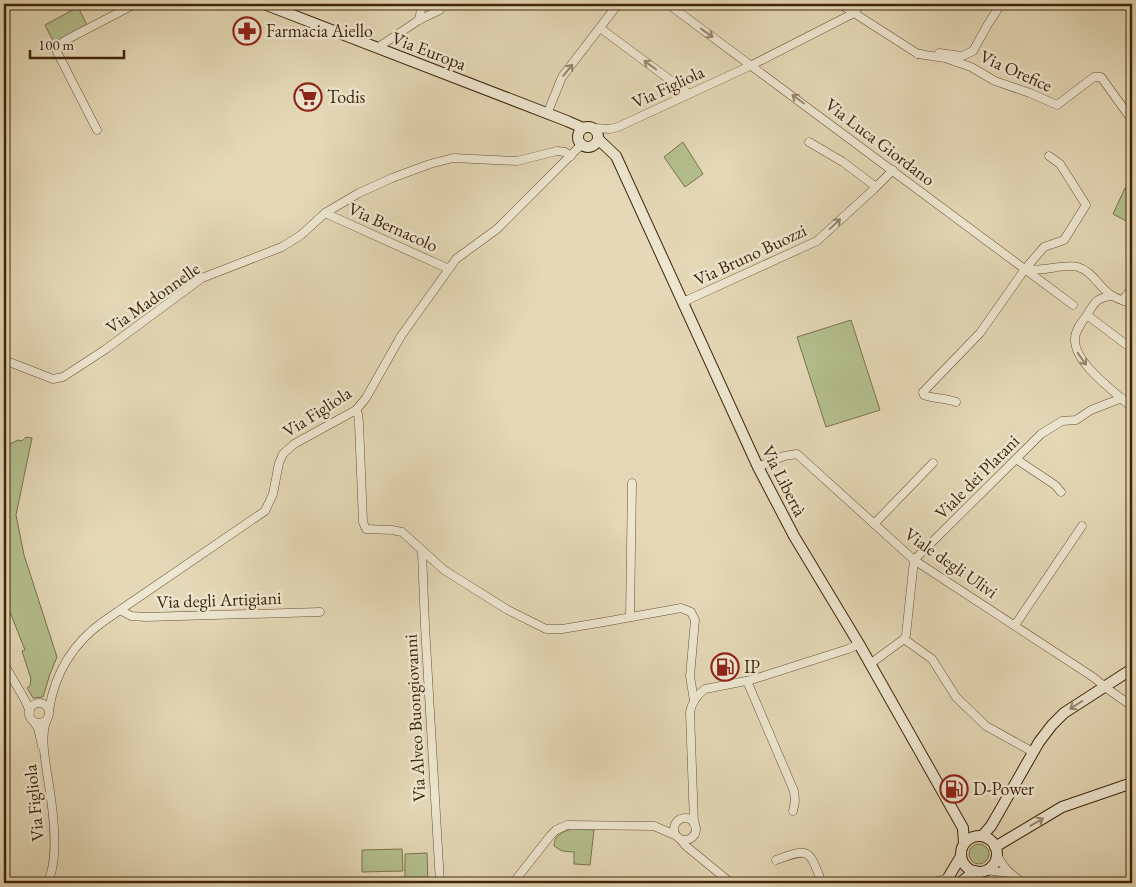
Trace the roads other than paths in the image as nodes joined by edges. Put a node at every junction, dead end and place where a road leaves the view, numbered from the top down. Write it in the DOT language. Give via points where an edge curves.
graph roads {
  1 [pos="135,4"];
  2 [pos="264,4"];
  3 [pos="422,4"];
  4 [pos="441,4"];
  5 [pos="618,4"];
  6 [pos="668,4"];
  7 [pos="840,4"];
  8 [pos="861,4"];
  9 [pos="1001,4"];
  10 [pos="854,13"];
  11 [pos="419,20"];
  12 [pos="600,28"];
  13 [pos="377,48"];
  14 [pos="918,54"];
  15 [pos="752,65"];
  16 [pos="690,94"];
  17 [pos="547,114"];
  18 [pos="1132,120"];
  19 [pos="583,128"];
  20 [pos="594,128"];
  21 [pos="97,130"];
  22 [pos="598,139"];
  23 [pos="809,142"];
  24 [pos="582,144"];
  25 [pos="571,156"];
  26 [pos="1049,156"];
  27 [pos="893,170"];
  28 [pos="876,188"];
  29 [pos="325,212"];
  30 [pos="449,268"];
  31 [pos="1025,269"];
  32 [pos="1095,280"];
  33 [pos="1132,288"];
  34 [pos="1112,296"];
  35 [pos="1123,300"];
  36 [pos="683,302"];
  37 [pos="1094,302"];
  38 [pos="1132,304"];
  39 [pos="1073,305"];
  40 [pos="1087,315"];
  41 [pos="1132,350"];
  42 [pos="4,360"];
  43 [pos="1122,398"];
  44 [pos="956,402"];
  45 [pos="1132,408"];
  46 [pos="356,410"];
  47 [pos="1016,458"];
  48 [pos="933,463"];
  49 [pos="758,467"];
  50 [pos="632,483"];
  51 [pos="1061,492"];
  52 [pos="874,524"];
  53 [pos="1082,526"];
  54 [pos="422,552"];
  55 [pos="914,560"];
  56 [pos="120,610"];
  57 [pos="320,612"];
  58 [pos="630,617"];
  59 [pos="1015,625"];
  60 [pos="904,639"];
  61 [pos="859,644"];
  62 [pos="4,664"];
  63 [pos="870,664"];
  64 [pos="1132,669"];
  65 [pos="747,681"];
  66 [pos="1105,687"];
  67 [pos="51,696"];
  68 [pos="25,700"];
  69 [pos="694,701"];
  70 [pos="38,704"];
  71 [pos="1132,706"];
  72 [pos="48,710"];
  73 [pos="30,712"];
  74 [pos="47,719"];
  75 [pos="33,721"];
  76 [pos="43,748"];
  77 [pos="1033,752"];
  78 [pos="1132,783"];
  79 [pos="694,801"];
  80 [pos="793,811"];
  81 [pos="678,821"];
  82 [pos="694,824"];
  83 [pos="654,826"];
  84 [pos="963,828"];
  85 [pos="694,834"];
  86 [pos="980,836"];
  87 [pos="678,837"];
  88 [pos="964,844"];
  89 [pos="996,850"];
  90 [pos="698,855"];
  91 [pos="961,856"];
  92 [pos="776,860"];
  93 [pos="986,870"];
  94 [pos="975,871"];
  95 [pos="1009,873"];
  96 [pos="946,880"];
  97 [pos="47,883"];
  98 [pos="440,883"];
  99 [pos="513,883"];
  100 [pos="731,883"];
  101 [pos="822,883"];
  102 [pos="930,883"];
  103 [pos="960,883"];
  104 [pos="1024,883"];
  1 -- 21 [label="street" via="57,48"];
  2 -- 13 [label="street, Via Europa"];
  3 -- 11 [label="street"];
  4 -- 11 [label="street" via="440,10"];
  5 -- 12 [label="street"];
  6 -- 15 [label="street, Via Luca Giordano, one-way"];
  7 -- 10 [label="street"];
  8 -- 10 [label="street"];
  9 -- 14 [label="street" via="973,51 962,56 934,52"];
  10 -- 14 [label="street"];
  10 -- 15 [label="street, Via Figliola"];
  11 -- 13 [label="street"];
  16 -- 12 [label="street, one-way"];
  17 -- 12 [label="street, one-way" via="562,78"];
  13 -- 17 [label="street, Via Europa"];
  14 -- 18 [label="street, Via Orefice" via="945,58 971,67 995,81 1057,105 1098,76"];
  15 -- 16 [label="street, Via Figliola"];
  27 -- 15 [label="street, Via Luca Giordano, one-way"];
  16 -- 20 [label="street, Via Figliola" via="618,127"];
  17 -- 19 [label="street, Via Europa"];
  19 -- 20 [label="street"];
  19 -- 24 [label="street" via="578,136"];
  20 -- 22 [label="street"];
  22 -- 24 [label="street" via="592,146"];
  22 -- 36 [label="street, Via Libertà" via="616,156"];
  23 -- 28 [label="street" via="843,162"];
  24 -- 25 [label="street, Via Figliola"];
  25 -- 29 [label="street, Via Madonnelle" via="557,151 517,161 453,158 392,178"];
  25 -- 30 [label="street, Via Figliola" via="497,229 456,259"];
  26 -- 31 [label="street" via="1060,164 1086,205 1064,240 1044,247"];
  27 -- 28 [label="street, Via Bruno Buozzi"];
  27 -- 31 [label="street, Via Luca Giordano"];
  36 -- 28 [label="street, Via Bruno Buozzi, one-way" via="817,241"];
  29 -- 30 [label="street, Via Bernacolo"];
  29 -- 42 [label="street, Via Madonnelle" via="301,235 282,246 202,278 63,378 52,379"];
  30 -- 46 [label="street, Via Figliola" via="401,336"];
  31 -- 32 [label="street" via="1078,267"];
  31 -- 39 [label="street, Via Luca Giordano"];
  31 -- 44 [label="street" via="980,333 923,392 929,397"];
  32 -- 34 [label="street"];
  32 -- 37 [label="street" via="1098,291"];
  33 -- 35 [label="street"];
  34 -- 35 [label="street"];
  34 -- 37 [label="street"];
  35 -- 38 [label="street"];
  36 -- 49 [label="street, Via Libertà"];
  37 -- 40 [label="street"];
  40 -- 41 [label="street"];
  40 -- 43 [label="street, one-way" via="1075,338 1079,357"];
  43 -- 45 [label="street"];
  43 -- 47 [label="street, Viale dei Platani" via="1091,410 1076,420 1062,421 1041,434"];
  46 -- 54 [label="street" via="364,527 398,530"];
  46 -- 56 [label="street, Via Figliola" via="294,444 283,454 274,494 265,510"];
  47 -- 51 [label="street"];
  47 -- 55 [label="street, Viale dei Platani"];
  48 -- 52 [label="street"];
  49 -- 52 [label="street, Viale degli Ulivi" via="797,454"];
  49 -- 61 [label="street, Via Libertà" via="794,536"];
  50 -- 58 [label="street"];
  52 -- 55 [label="street, Viale degli Ulivi"];
  53 -- 59 [label="street"];
  54 -- 58 [label="street" via="462,582 540,628 562,629"];
  54 -- 98 [label="street, Via Alveo Buongiovanni"];
  55 -- 59 [label="street, Viale degli Ulivi"];
  55 -- 60 [label="street"];
  56 -- 57 [label="street, Via degli Artigiani" via="130,616 146,617"];
  56 -- 67 [label="street, Via Figliola" via="91,630 77,645 57,676"];
  58 -- 69 [label="street" via="681,608 691,612 695,620 690,676"];
  59 -- 66 [label="street, Viale degli Ulivi"];
  60 -- 63 [label="street"];
  60 -- 77 [label="street" via="932,659 956,697 986,726"];
  61 -- 63 [label="street, Via Libertà"];
  61 -- 65 [label="street"];
  62 -- 68 [label="street"];
  63 -- 84 [label="street, Via Libertà"];
  64 -- 66 [label="street"];
  65 -- 69 [label="street" via="705,689"];
  65 -- 80 [label="street" via="794,791"];
  66 -- 71 [label="street, Viale degli Ulivi"];
  66 -- 77 [label="street, one-way" via="1064,713"];
  67 -- 70 [label="street"];
  67 -- 72 [label="street, Via Figliola"];
  68 -- 70 [label="street"];
  68 -- 73 [label="street"];
  69 -- 79 [label="street" via="690,712"];
  70 -- 72 [label="street"];
  70 -- 73 [label="street"];
  72 -- 74 [label="street"];
  73 -- 75 [label="street"];
  74 -- 75 [label="street" via="42,723"];
  74 -- 76 [label="street, Via Figliola"];
  75 -- 76 [label="street"];
  76 -- 97 [label="street, Via Figliola" via="54,844 53,866"];
  77 -- 86 [label="street" via="990,826"];
  89 -- 78 [label="street, one-way" via="1062,806"];
  79 -- 81 [label="street"];
  79 -- 82 [label="street"];
  81 -- 82 [label="street" via="690,820"];
  81 -- 83 [label="street"];
  81 -- 87 [label="street" via="674,828"];
  82 -- 85 [label="street"];
  83 -- 87 [label="street"];
  83 -- 99 [label="street" via="566,825 551,835"];
  84 -- 86 [label="street"];
  84 -- 88 [label="street, Via Libertà"];
  85 -- 87 [label="street" via="686,840"];
  85 -- 90 [label="street"];
  86 -- 88 [label="street"];
  86 -- 89 [label="street" via="988,838"];
  87 -- 90 [label="street"];
  88 -- 91 [label="street"];
  89 -- 93 [label="street" via="994,863"];
  89 -- 95 [label="street"];
  90 -- 100 [label="street"];
  91 -- 94 [label="street" via="965,865"];
  91 -- 96 [label="street"];
  92 -- 101 [label="street" via="798,852 805,853"];
  93 -- 94 [label="street"];
  93 -- 95 [label="street"];
  94 -- 103 [label="street"];
  95 -- 104 [label="street"];
  96 -- 102 [label="street"];
}
